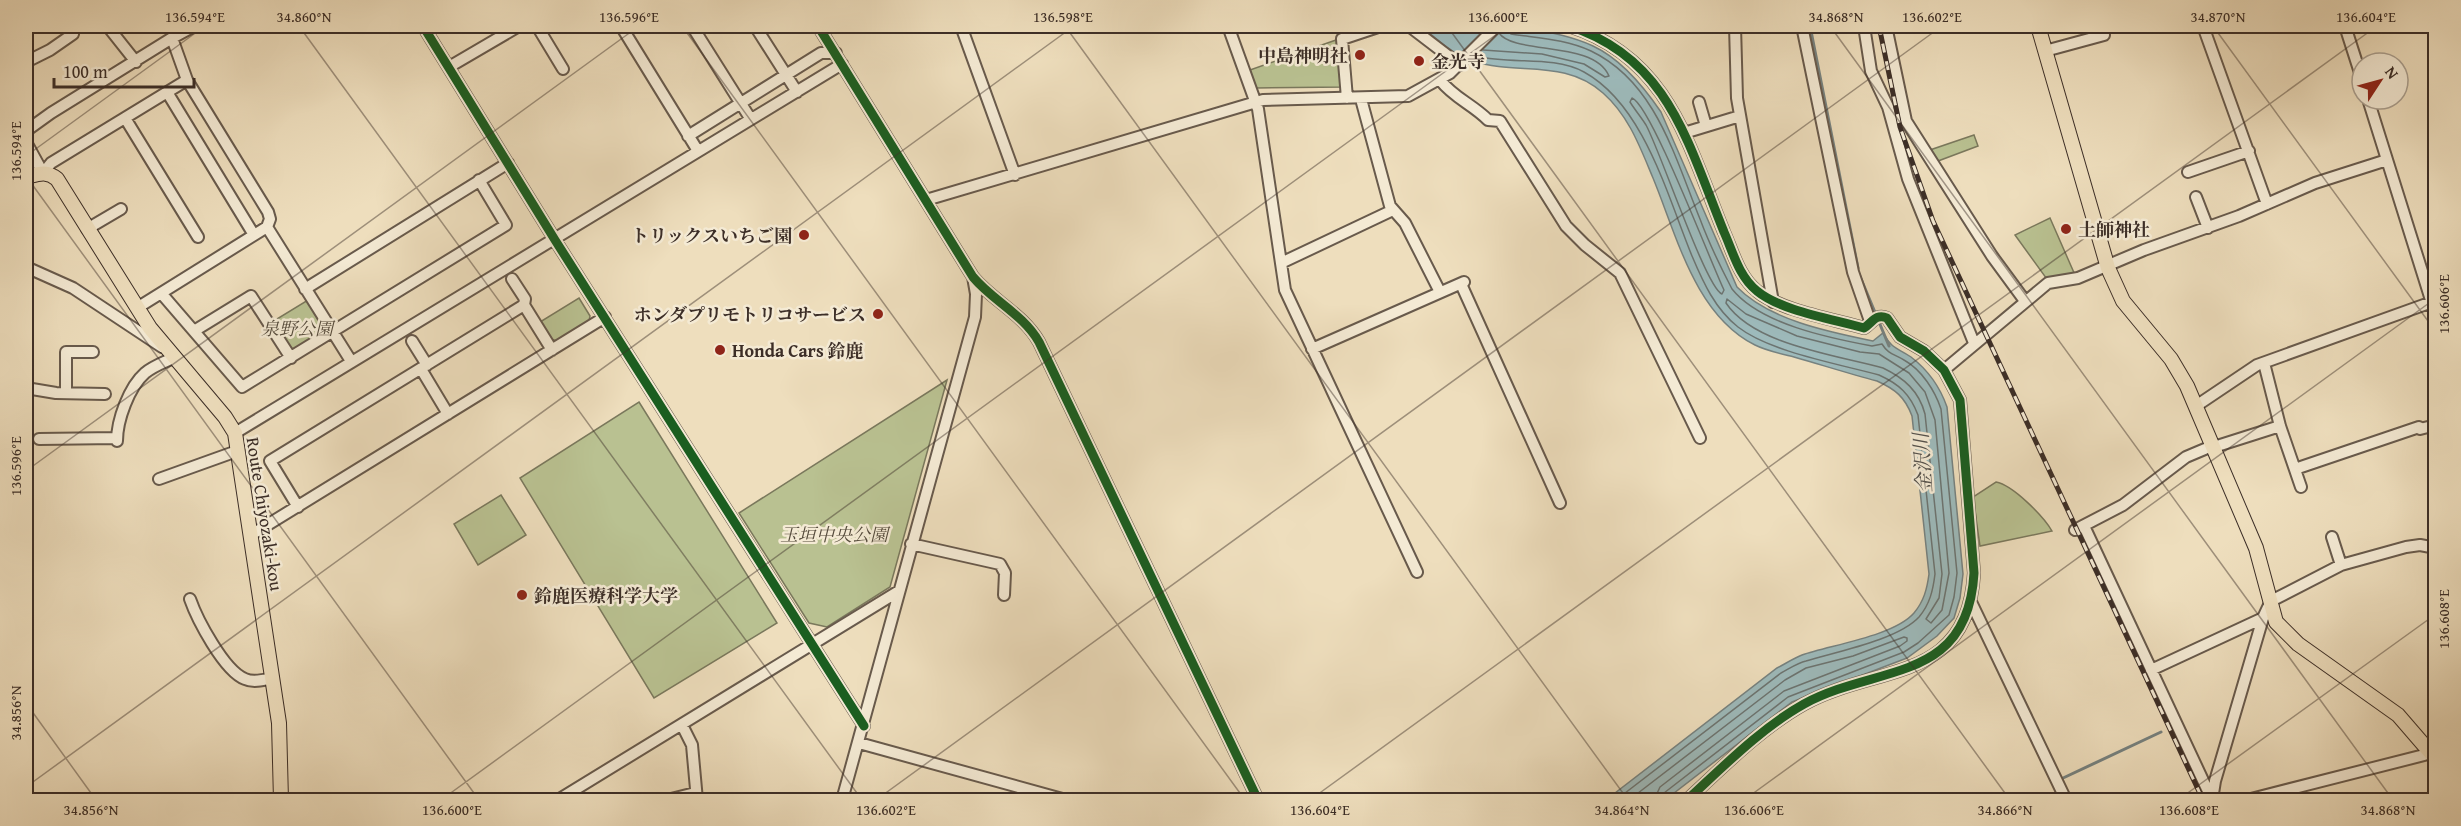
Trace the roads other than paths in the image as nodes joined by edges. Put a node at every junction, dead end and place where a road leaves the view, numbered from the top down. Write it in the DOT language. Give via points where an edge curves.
graph roads {
  1 [pos="67,26"];
  2 [pos="194,26"];
  3 [pos="423,26"];
  4 [pos="519,26"];
  5 [pos="537,26"];
  6 [pos="621,26"];
  7 [pos="692,26"];
  8 [pos="755,26"];
  9 [pos="818,26"];
  10 [pos="961,26"];
  11 [pos="1228,26"];
  12 [pos="1381,26"];
  13 [pos="1409,26"];
  14 [pos="1497,26"];
  15 [pos="1569,26"];
  16 [pos="1735,26"];
  17 [pos="1802,26"];
  18 [pos="1864,26"];
  19 [pos="1886,26"];
  20 [pos="2038,26"];
  21 [pos="2204,26"];
  22 [pos="2345,26"];
  23 [pos="109,28"];
  24 [pos="2104,35"];
  25 [pos="172,38"];
  26 [pos="2045,51"];
  27 [pos="2353,51"];
  28 [pos="836,53"];
  29 [pos="26,62"];
  30 [pos="136,62"];
  31 [pos="842,64"];
  32 [pos="1460,65"];
  33 [pos="449,67"];
  34 [pos="563,69"];
  35 [pos="786,75"];
  36 [pos="187,80"];
  37 [pos="1440,80"];
  38 [pos="167,92"];
  39 [pos="796,92"];
  40 [pos="1347,98"];
  41 [pos="1361,99"];
  42 [pos="1699,102"];
  43 [pos="740,103"];
  44 [pos="1255,103"];
  45 [pos="2372,111"];
  46 [pos="1740,116"];
  47 [pos="125,118"];
  48 [pos="750,118"];
  49 [pos="1706,126"];
  50 [pos="26,131"];
  51 [pos="1684,133"];
  52 [pos="688,136"];
  53 [pos="26,142"];
  54 [pos="698,151"];
  55 [pos="2249,151"];
  56 [pos="2387,160"];
  57 [pos="508,163"];
  58 [pos="2188,171"];
  59 [pos="43,173"];
  60 [pos="1015,175"];
  61 [pos="26,177"];
  62 [pos="479,180"];
  63 [pos="2196,197"];
  64 [pos="926,200"];
  65 [pos="2267,204"];
  66 [pos="122,208"];
  67 [pos="1393,210"];
  68 [pos="267,227"];
  69 [pos="2208,228"];
  70 [pos="87,229"];
  71 [pos="254,235"];
  72 [pos="198,237"];
  73 [pos="555,240"];
  74 [pos="1281,263"];
  75 [pos="2108,264"];
  76 [pos="26,267"];
  77 [pos="973,277"];
  78 [pos="513,279"];
  79 [pos="305,289"];
  80 [pos="1440,292"];
  81 [pos="161,293"];
  82 [pos="2025,301"];
  83 [pos="1773,302"];
  84 [pos="2432,302"];
  85 [pos="524,305"];
  86 [pos="137,308"];
  87 [pos="2436,316"];
  88 [pos="605,317"];
  89 [pos="1874,319"];
  90 [pos="194,331"];
  91 [pos="332,332"];
  92 [pos="412,340"];
  93 [pos="1974,343"];
  94 [pos="1312,349"];
  95 [pos="552,350"];
  96 [pos="93,352"];
  97 [pos="173,356"];
  98 [pos="291,358"];
  99 [pos="351,361"];
  100 [pos="2264,363"];
  101 [pos="424,367"];
  102 [pos="1944,370"];
  103 [pos="26,388"];
  104 [pos="66,392"];
  105 [pos="105,394"];
  106 [pos="2196,406"];
  107 [pos="448,414"];
  108 [pos="2436,424"];
  109 [pos="2280,426"];
  110 [pos="236,433"];
  111 [pos="1700,438"];
  112 [pos="39,439"];
  113 [pos="2213,447"];
  114 [pos="237,451"];
  115 [pos="2295,469"];
  116 [pos="159,479"];
  117 [pos="2301,487"];
  118 [pos="1560,503"];
  119 [pos="298,507"];
  120 [pos="251,535"];
  121 [pos="2332,537"];
  122 [pos="911,544"];
  123 [pos="2436,548"];
  124 [pos="2341,565"];
  125 [pos="1417,572"];
  126 [pos="898,591"];
  127 [pos="1004,595"];
  128 [pos="190,598"];
  129 [pos="2271,601"];
  130 [pos="1971,602"];
  131 [pos="2263,618"];
  132 [pos="813,643"];
  133 [pos="2151,670"];
  134 [pos="273,678"];
  135 [pos="682,724"];
  136 [pos="864,726"];
  137 [pos="859,743"];
  138 [pos="2434,755"];
  139 [pos="696,796"];
  140 [pos="2213,796"];
  141 [pos="570,797"];
  142 [pos="2264,799"];
  143 [pos="280,801"];
  144 [pos="558,801"];
  145 [pos="666,801"];
  146 [pos="842,801"];
  147 [pos="1066,801"];
  148 [pos="1258,801"];
  149 [pos="1687,801"];
  150 [pos="2066,801"];
  151 [pos="2247,801"];
  1 -- 29 [label="street" via="73,34"];
  2 -- 25 [label="street"];
  3 -- 33 [label="street"];
  4 -- 33 [label="street"];
  5 -- 34 [label="street"];
  6 -- 52 [label="street"];
  7 -- 43 [label="street"];
  8 -- 35 [label="street"];
  9 -- 28 [label="street"];
  10 -- 60 [label="street"];
  11 -- 44 [label="street"];
  12 -- 40 [label="street" via="1342,39"];
  13 -- 32 [label="street"];
  14 -- 32 [label="street"];
  15 -- 51 [label="street" via="1621,50 1661,90"];
  16 -- 46 [label="street"];
  17 -- 89 [label="street" via="1853,272"];
  18 -- 93 [label="street" via="1871,71 1888,107 1908,179"];
  19 -- 82 [label="street" via="1906,121"];
  20 -- 26 [label="main road"];
  21 -- 55 [label="street"];
  22 -- 27 [label="street"];
  23 -- 30 [label="street"];
  24 -- 26 [label="street"];
  25 -- 30 [label="street"];
  25 -- 36 [label="street"];
  26 -- 75 [label="main road"];
  28 -- 31 [label="street"];
  28 -- 35 [label="street" via="821,53"];
  30 -- 50 [label="street"];
  31 -- 39 [label="street"];
  31 -- 64 [label="street"];
  32 -- 37 [label="street"];
  33 -- 57 [label="street"];
  35 -- 39 [label="street"];
  35 -- 43 [label="street"];
  36 -- 38 [label="street"];
  36 -- 68 [label="street" via="268,212"];
  37 -- 41 [label="street" via="1408,96"];
  37 -- 111 [label="street" via="1458,100 1473,105 1488,120 1500,121 1566,226 1620,273"];
  38 -- 47 [label="street"];
  38 -- 71 [label="street"];
  39 -- 48 [label="street"];
  40 -- 41 [label="street"];
  40 -- 44 [label="street"];
  41 -- 67 [label="street"];
  42 -- 49 [label="street"];
  43 -- 48 [label="street"];
  43 -- 52 [label="street"];
  44 -- 60 [label="street"];
  44 -- 74 [label="street"];
  45 -- 56 [label="street"];
  46 -- 49 [label="street"];
  46 -- 83 [label="street"];
  47 -- 59 [label="street" via="51,163"];
  47 -- 72 [label="street"];
  48 -- 54 [label="street"];
  49 -- 51 [label="street"];
  51 -- 83 [label="street" via="1742,273 1754,289"];
  52 -- 54 [label="street"];
  53 -- 59 [label="street"];
  54 -- 73 [label="street"];
  55 -- 58 [label="street"];
  55 -- 65 [label="street"];
  56 -- 65 [label="street" via="2315,183"];
  56 -- 84 [label="street"];
  57 -- 62 [label="street"];
  57 -- 73 [label="street"];
  59 -- 61 [label="main road"];
  59 -- 70 [label="main road, Route Chiyozaki-kou" via="57,179"];
  60 -- 64 [label="street"];
  62 -- 79 [label="street"];
  62 -- 91 [label="street" via="506,225"];
  63 -- 69 [label="street"];
  64 -- 77 [label="street"];
  65 -- 69 [label="street"];
  66 -- 70 [label="street"];
  67 -- 74 [label="street"];
  67 -- 80 [label="street" via="1405,223"];
  68 -- 71 [label="street"];
  68 -- 79 [label="street"];
  69 -- 75 [label="street"];
  70 -- 86 [label="main road, Route Chiyozaki-kou"];
  71 -- 81 [label="street"];
  73 -- 88 [label="street"];
  73 -- 99 [label="street"];
  74 -- 94 [label="street" via="1285,290"];
  75 -- 82 [label="street" via="2078,278 2048,283"];
  75 -- 106 [label="main road" via="2123,301 2171,359"];
  76 -- 97 [label="street" via="93,300"];
  77 -- 122 [label="street" via="975,317"];
  77 -- 148 [label="street" via="988,294 1019,316 1039,342"];
  78 -- 85 [label="street" via="525,299"];
  79 -- 91 [label="street"];
  80 -- 94 [label="street"];
  80 -- 118 [label="street" via="1462,283"];
  81 -- 86 [label="street"];
  81 -- 90 [label="street"];
  82 -- 93 [label="street"];
  83 -- 89 [label="street" via="1864,328"];
  84 -- 87 [label="street"];
  84 -- 100 [label="street"];
  85 -- 95 [label="street"];
  85 -- 101 [label="street"];
  86 -- 97 [label="main road, Route Chiyozaki-kou"];
  88 -- 95 [label="street"];
  88 -- 132 [label="street"];
  89 -- 102 [label="street" via="1887,318 1900,337 1924,351"];
  90 -- 98 [label="street" via="242,387"];
  90 -- 98 [label="street" via="251,296"];
  91 -- 98 [label="street"];
  91 -- 99 [label="street"];
  92 -- 101 [label="street"];
  93 -- 102 [label="street"];
  94 -- 125 [label="street"];
  95 -- 107 [label="street"];
  96 -- 104 [label="street" via="66,352"];
  97 -- 110 [label="main road, Route Chiyozaki-kou"];
  97 -- 112 [label="street" via="149,369 139,380 123,408 117,440"];
  99 -- 110 [label="street"];
  100 -- 106 [label="street" via="2247,370"];
  100 -- 109 [label="street"];
  101 -- 107 [label="street"];
  101 -- 119 [label="street" via="270,461"];
  102 -- 130 [label="street" via="1960,400 1974,573"];
  103 -- 104 [label="street"];
  104 -- 105 [label="street"];
  106 -- 113 [label="main road"];
  107 -- 119 [label="street"];
  108 -- 115 [label="street"];
  109 -- 113 [label="street"];
  109 -- 115 [label="street"];
  110 -- 114 [label="main road, Route Chiyozaki-kou"];
  113 -- 129 [label="main road" via="2256,548"];
  113 -- 133 [label="street" via="2186,457 2123,505 2079,528"];
  114 -- 116 [label="street"];
  114 -- 120 [label="main road, Route Chiyozaki-kou"];
  115 -- 117 [label="street"];
  119 -- 120 [label="street"];
  120 -- 134 [label="main road, Route Chiyozaki-kou"];
  121 -- 124 [label="street"];
  122 -- 126 [label="street"];
  122 -- 127 [label="street" via="1000,564 1005,573"];
  123 -- 124 [label="street" via="2406,547"];
  124 -- 129 [label="street"];
  126 -- 132 [label="street"];
  126 -- 136 [label="street"];
  128 -- 134 [label="street" via="199,624 235,672 251,681"];
  129 -- 131 [label="street"];
  129 -- 138 [label="main road" via="2276,622 2284,633 2398,715"];
  130 -- 149 [label="street" via="1957,633 1927,662 1805,703 1774,724"];
  130 -- 150 [label="street"];
  131 -- 133 [label="street"];
  131 -- 140 [label="street"];
  132 -- 135 [label="street"];
  132 -- 136 [label="street"];
  133 -- 140 [label="street"];
  134 -- 143 [label="main road, Route Chiyozaki-kou"];
  135 -- 139 [label="street" via="692,745"];
  135 -- 141 [label="street"];
  136 -- 137 [label="street"];
  137 -- 146 [label="street"];
  137 -- 147 [label="street"];
  138 -- 142 [label="street"];
  139 -- 145 [label="street"];
  141 -- 144 [label="street"];
  142 -- 151 [label="street"];
}
